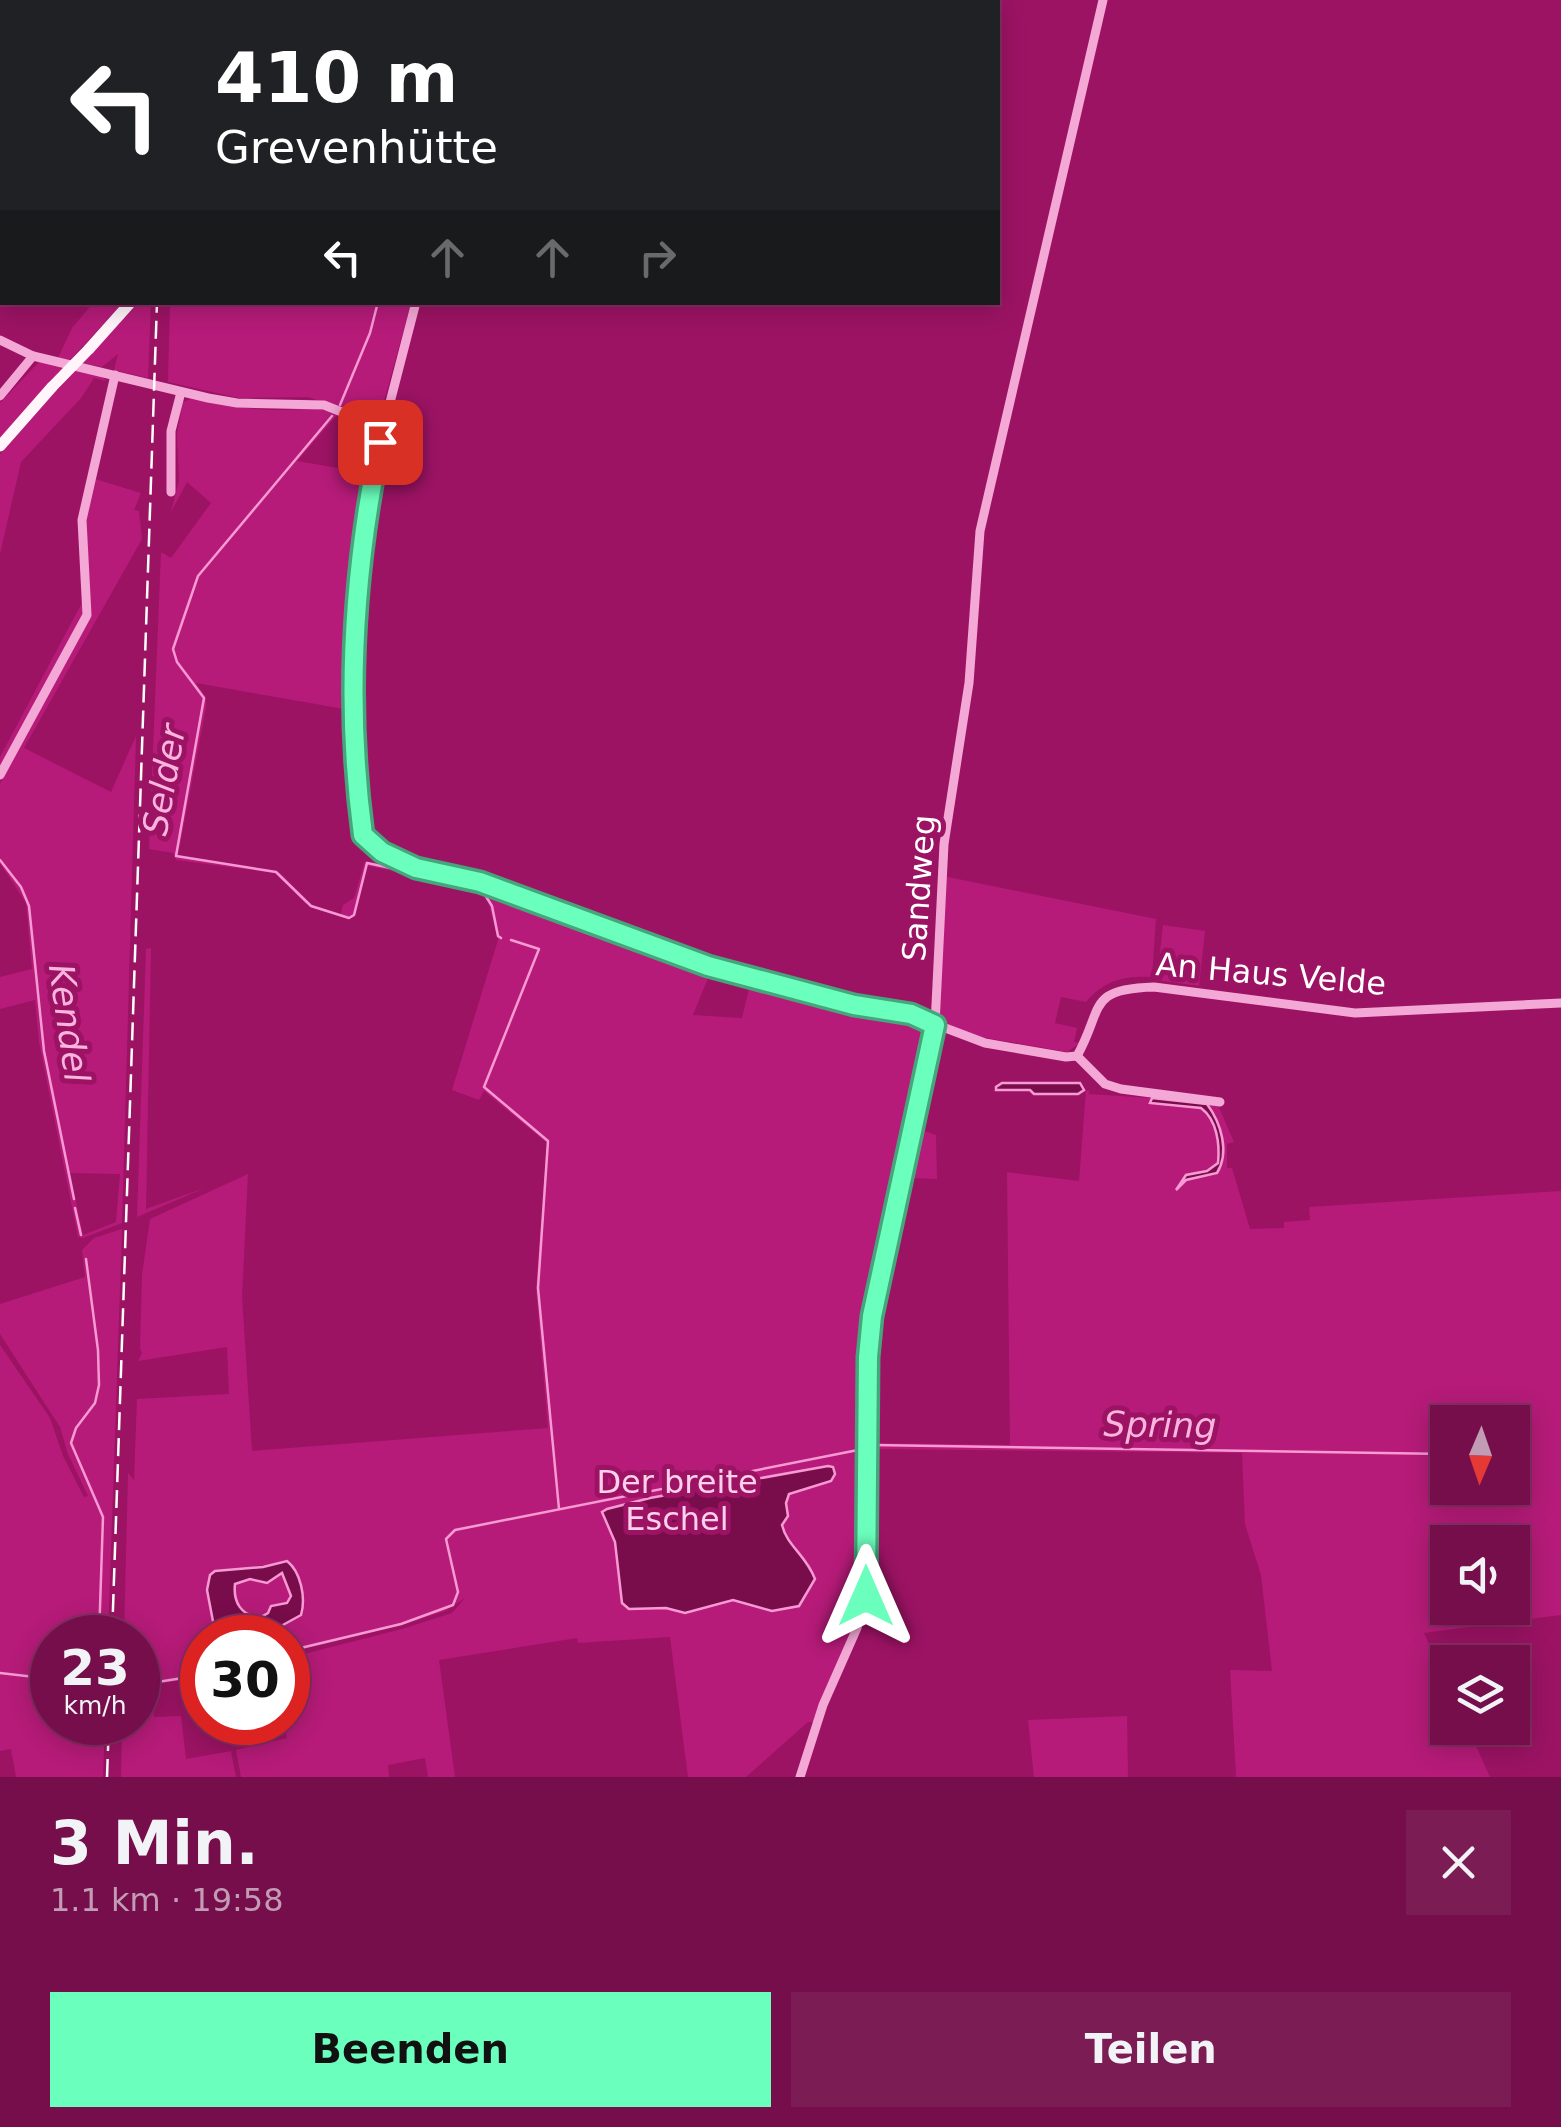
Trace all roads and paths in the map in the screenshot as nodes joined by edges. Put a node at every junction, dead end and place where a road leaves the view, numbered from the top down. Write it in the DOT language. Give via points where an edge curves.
graph roads {
  1 [pos="1104,0"];
  2 [pos="128,305"];
  3 [pos="415,305"];
  4 [pos="0,340"];
  5 [pos="33,356"];
  6 [pos="115,376"];
  7 [pos="181,392"];
  8 [pos="0,396"];
  9 [pos="358,419"];
  10 [pos="384,420"];
  11 [pos="380,442"];
  12 [pos="0,446"];
  13 [pos="171,492"];
  14 [pos="0,775"];
  15 [pos="1561,1004"];
  16 [pos="935,1025"];
  17 [pos="1077,1056"];
  18 [pos="1220,1102"];
  19 [pos="800,1777"];
  1 -- 16 [label="street, Sandweg" via="980,531 969,683 944,844"];
  2 -- 12 [label="main road, bridge"];
  3 -- 10 [label="street"];
  4 -- 5 [label="street"];
  5 -- 6 [label="street"];
  5 -- 8 [label="street"];
  6 -- 7 [label="street"];
  6 -- 14 [label="street" via="82,520 87,615"];
  7 -- 9 [label="street" via="237,403 324,405"];
  7 -- 13 [label="street" via="171,431"];
  9 -- 10 [label="street"];
  9 -- 11 [label="street"];
  10 -- 11 [label="street"];
  11 -- 16 [label="street" via="353,638 363,835 416,868 480,882 708,966"];
  15 -- 17 [label="street, An Haus Velde" via="1355,1013 1129,988 1097,1004"];
  16 -- 17 [label="street" via="985,1043"];
  16 -- 19 [label="street, Sandweg" via="872,1316 866,1596"];
  17 -- 18 [label="street" via="1121,1090"];
}
